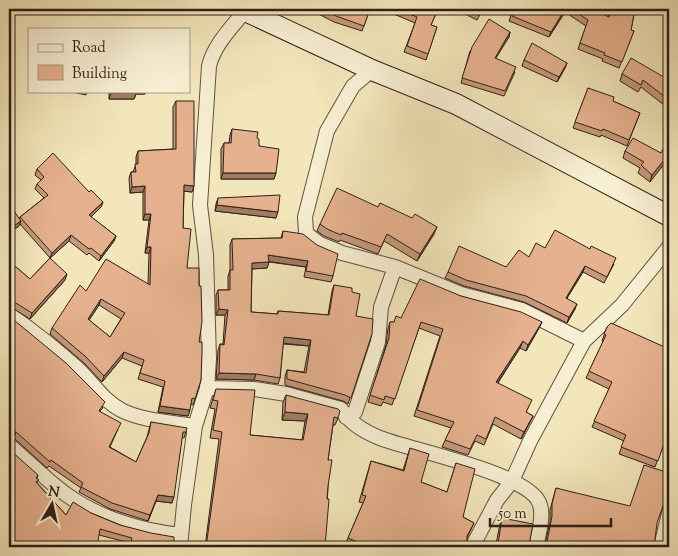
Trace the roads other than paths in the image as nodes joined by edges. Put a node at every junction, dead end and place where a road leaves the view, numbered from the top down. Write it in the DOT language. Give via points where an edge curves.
graph roads {
  1 [pos="243,10"];
  2 [pos="372,70"];
  3 [pos="669,216"];
  4 [pos="669,247"];
  5 [pos="395,267"];
  6 [pos="9,314"];
  7 [pos="584,341"];
  8 [pos="207,388"];
  9 [pos="346,417"];
  10 [pos="195,426"];
  11 [pos="9,445"];
  12 [pos="512,482"];
  13 [pos="669,512"];
  14 [pos="180,541"];
  15 [pos="472,547"];
  16 [pos="536,547"];
  17 [pos="661,547"];
  1 -- 2 [label="street"];
  1 -- 8 [label="street" via="212,56 207,80 200,205 206,254"];
  2 -- 3 [label="street" via="456,104"];
  2 -- 5 [label="street" via="353,86 327,131 304,227 308,235 320,244"];
  4 -- 7 [label="street" via="627,299"];
  5 -- 7 [label="street" via="461,294 522,310"];
  5 -- 9 [label="street" via="381,307 378,342 355,412"];
  6 -- 10 [label="street" via="60,353 110,403 123,411"];
  7 -- 12 [label="street" via="530,441"];
  8 -- 9 [label="street" via="254,389 286,394 340,409"];
  8 -- 10 [label="street"];
  9 -- 12 [label="street" via="380,438 459,461"];
  10 -- 14 [label="street"];
  11 -- 14 [label="street" via="67,495 105,516"];
  12 -- 15 [label="street" via="497,500"];
  12 -- 16 [label="street" via="535,496 540,504"];
  13 -- 17 [label="street"];
}
